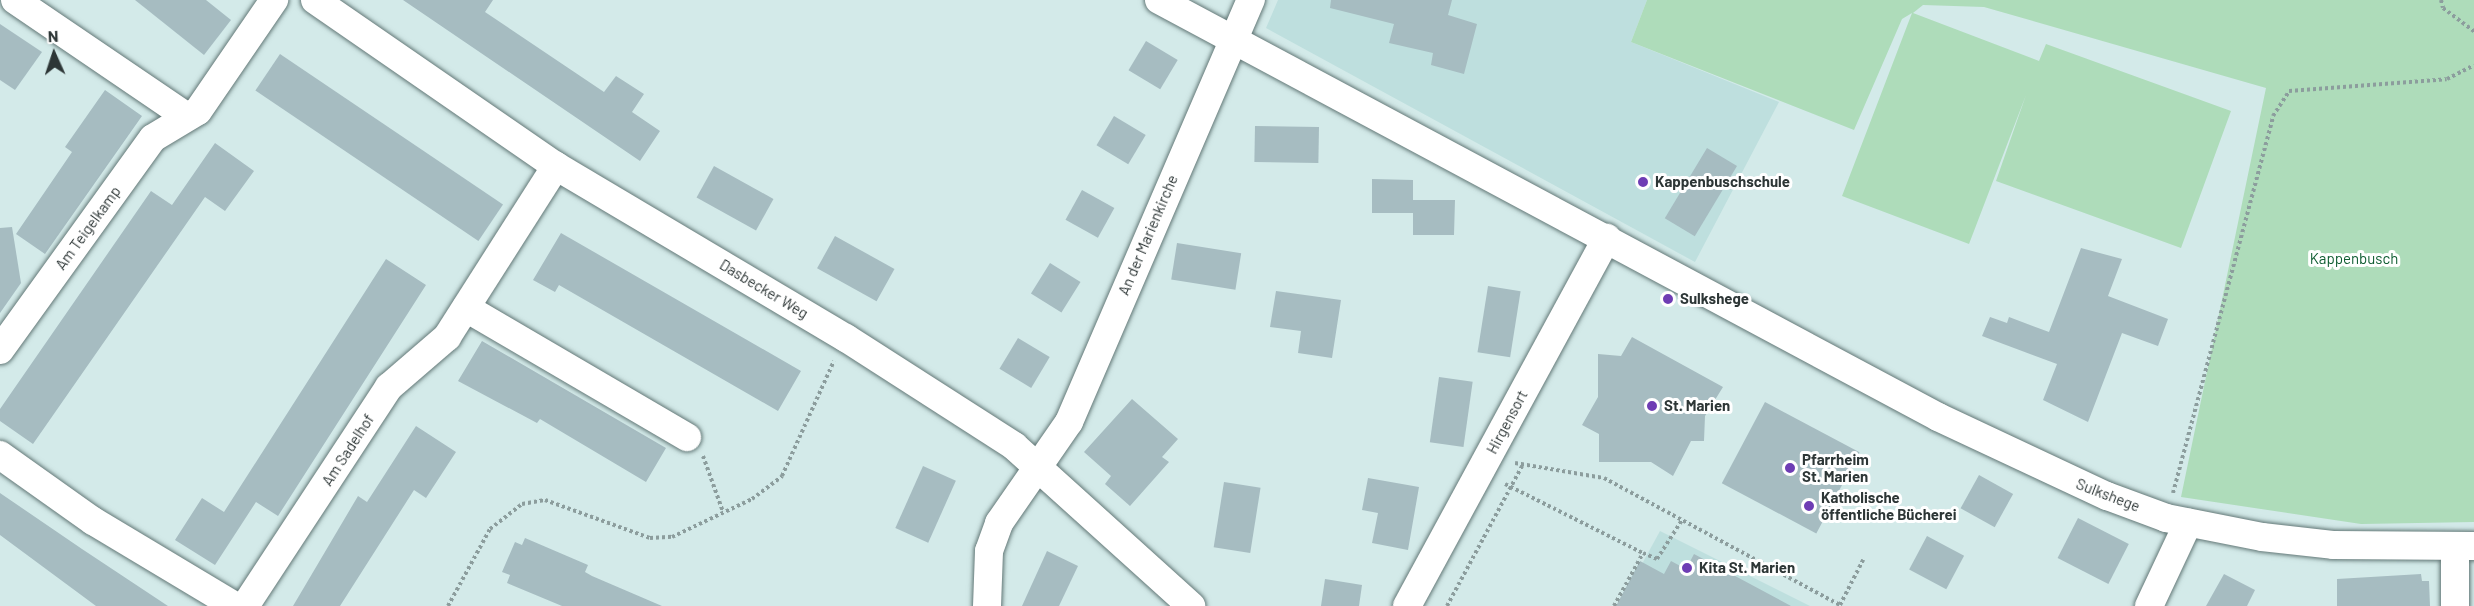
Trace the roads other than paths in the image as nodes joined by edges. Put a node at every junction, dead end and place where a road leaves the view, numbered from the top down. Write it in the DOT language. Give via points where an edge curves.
graph roads {
  1 [pos="15,0"];
  2 [pos="274,0"];
  3 [pos="315,0"];
  4 [pos="1159,0"];
  5 [pos="1251,0"];
  6 [pos="1235,41"];
  7 [pos="187,117"];
  8 [pos="556,166"];
  9 [pos="1607,238"];
  10 [pos="466,308"];
  11 [pos="0,350"];
  12 [pos="687,437"];
  13 [pos="0,456"];
  14 [pos="1037,465"];
  15 [pos="2177,520"];
  16 [pos="2464,546"];
  17 [pos="235,606"];
  18 [pos="245,606"];
  19 [pos="987,606"];
  20 [pos="1191,606"];
  21 [pos="1407,606"];
  22 [pos="2149,606"];
  23 [pos="2455,606"];
  1 -- 7 [label="street"];
  2 -- 7 [label="street, Am Teigelkamp" via="198,111"];
  3 -- 8 [label="street, Dasbecker Weg"];
  4 -- 6 [label="street, Sulkshege"];
  5 -- 6 [label="street, An der Marienkirche"];
  6 -- 9 [label="street, Sulkshege"];
  6 -- 14 [label="street, An der Marienkirche" via="1169,183 1069,422"];
  7 -- 11 [label="street, Am Teigelkamp" via="153,138"];
  8 -- 10 [label="street, Am Sadelhof"];
  8 -- 14 [label="street, Dasbecker Weg" via="846,338"];
  9 -- 15 [label="street, Sulkshege" via="2039,468"];
  9 -- 21 [label="street, Hirgensort"];
  10 -- 12 [label="street"];
  10 -- 18 [label="street, Am Sadelhof" via="447,337 389,387"];
  13 -- 17 [label="street" via="93,520"];
  14 -- 19 [label="street, An der Marienkirche" via="999,523 989,551"];
  14 -- 20 [label="street, Dasbecker Weg"];
  15 -- 16 [label="street, Sulkshege" via="2333,545"];
  15 -- 22 [label="street"];
  16 -- 23 [label="street"];
}
